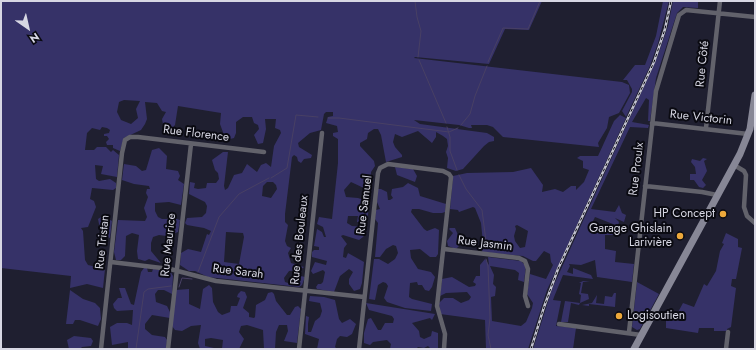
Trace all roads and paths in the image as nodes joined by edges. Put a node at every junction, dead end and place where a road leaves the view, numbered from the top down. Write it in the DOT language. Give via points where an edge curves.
graph roads {
  1 [pos="720,1"];
  2 [pos="719,13"];
  3 [pos="755,17"];
  4 [pos="755,95"];
  5 [pos="652,123"];
  6 [pos="706,128"];
  7 [pos="751,131"];
  8 [pos="322,134"];
  9 [pos="127,138"];
  10 [pos="190,144"];
  11 [pos="264,152"];
  12 [pos="734,165"];
  13 [pos="645,186"];
  14 [pos="717,195"];
  15 [pos="755,223"];
  16 [pos="444,249"];
  17 [pos="111,262"];
  18 [pos="176,271"];
  19 [pos="305,290"];
  20 [pos="364,297"];
  21 [pos="528,306"];
  22 [pos="559,324"];
  23 [pos="629,332"];
  24 [pos="728,332"];
  25 [pos="641,335"];
  26 [pos="101,349"];
  27 [pos="168,349"];
  28 [pos="299,349"];
  29 [pos="358,349"];
  30 [pos="444,349"];
  31 [pos="634,349"];
  32 [pos="726,349"];
  1 -- 2 [label="street, Rue Côté"];
  2 -- 3 [label="street"];
  2 -- 5 [label="street, Rue Proulx" via="681,11 657,84"];
  2 -- 6 [label="street, Rue Côté"];
  4 -- 7 [label="street"];
  5 -- 6 [label="street, Rue Victorin"];
  5 -- 13 [label="street, Rue Proulx"];
  6 -- 7 [label="street, Rue Victorin"];
  7 -- 12 [label="street"];
  8 -- 19 [label="street, Rue des Bouleaux"];
  9 -- 10 [label="street, Rue Florence" via="138,137"];
  9 -- 17 [label="street, Rue Tristan" via="122,153"];
  10 -- 11 [label="street, Rue Florence"];
  10 -- 18 [label="street, Rue Maurice"];
  12 -- 14 [label="street"];
  12 -- 15 [label="street" via="746,175 744,207 747,216"];
  13 -- 14 [label="street"];
  13 -- 23 [label="street, Rue Proulx"];
  14 -- 25 [label="street"];
  16 -- 20 [label="street, Rue Samuel" via="450,175 443,171 392,164 383,166 378,173"];
  16 -- 21 [label="street, Rue Jasmin" via="519,258 525,261 528,269 525,296"];
  16 -- 30 [label="street, Rue Samuel" via="437,306 445,334"];
  17 -- 18 [label="street, Rue Sarah"];
  17 -- 26 [label="street, Rue Tristan"];
  18 -- 19 [label="street, Rue Sarah" via="216,281"];
  18 -- 27 [label="street, Rue Maurice"];
  19 -- 20 [label="street, Rue Sarah"];
  19 -- 28 [label="street, Rue des Bouleaux"];
  20 -- 29 [label="street, Rue Samuel"];
  22 -- 23 [label="street"];
  23 -- 25 [label="street"];
  24 -- 32 [label="street"];
  25 -- 31 [label="street"];
}
